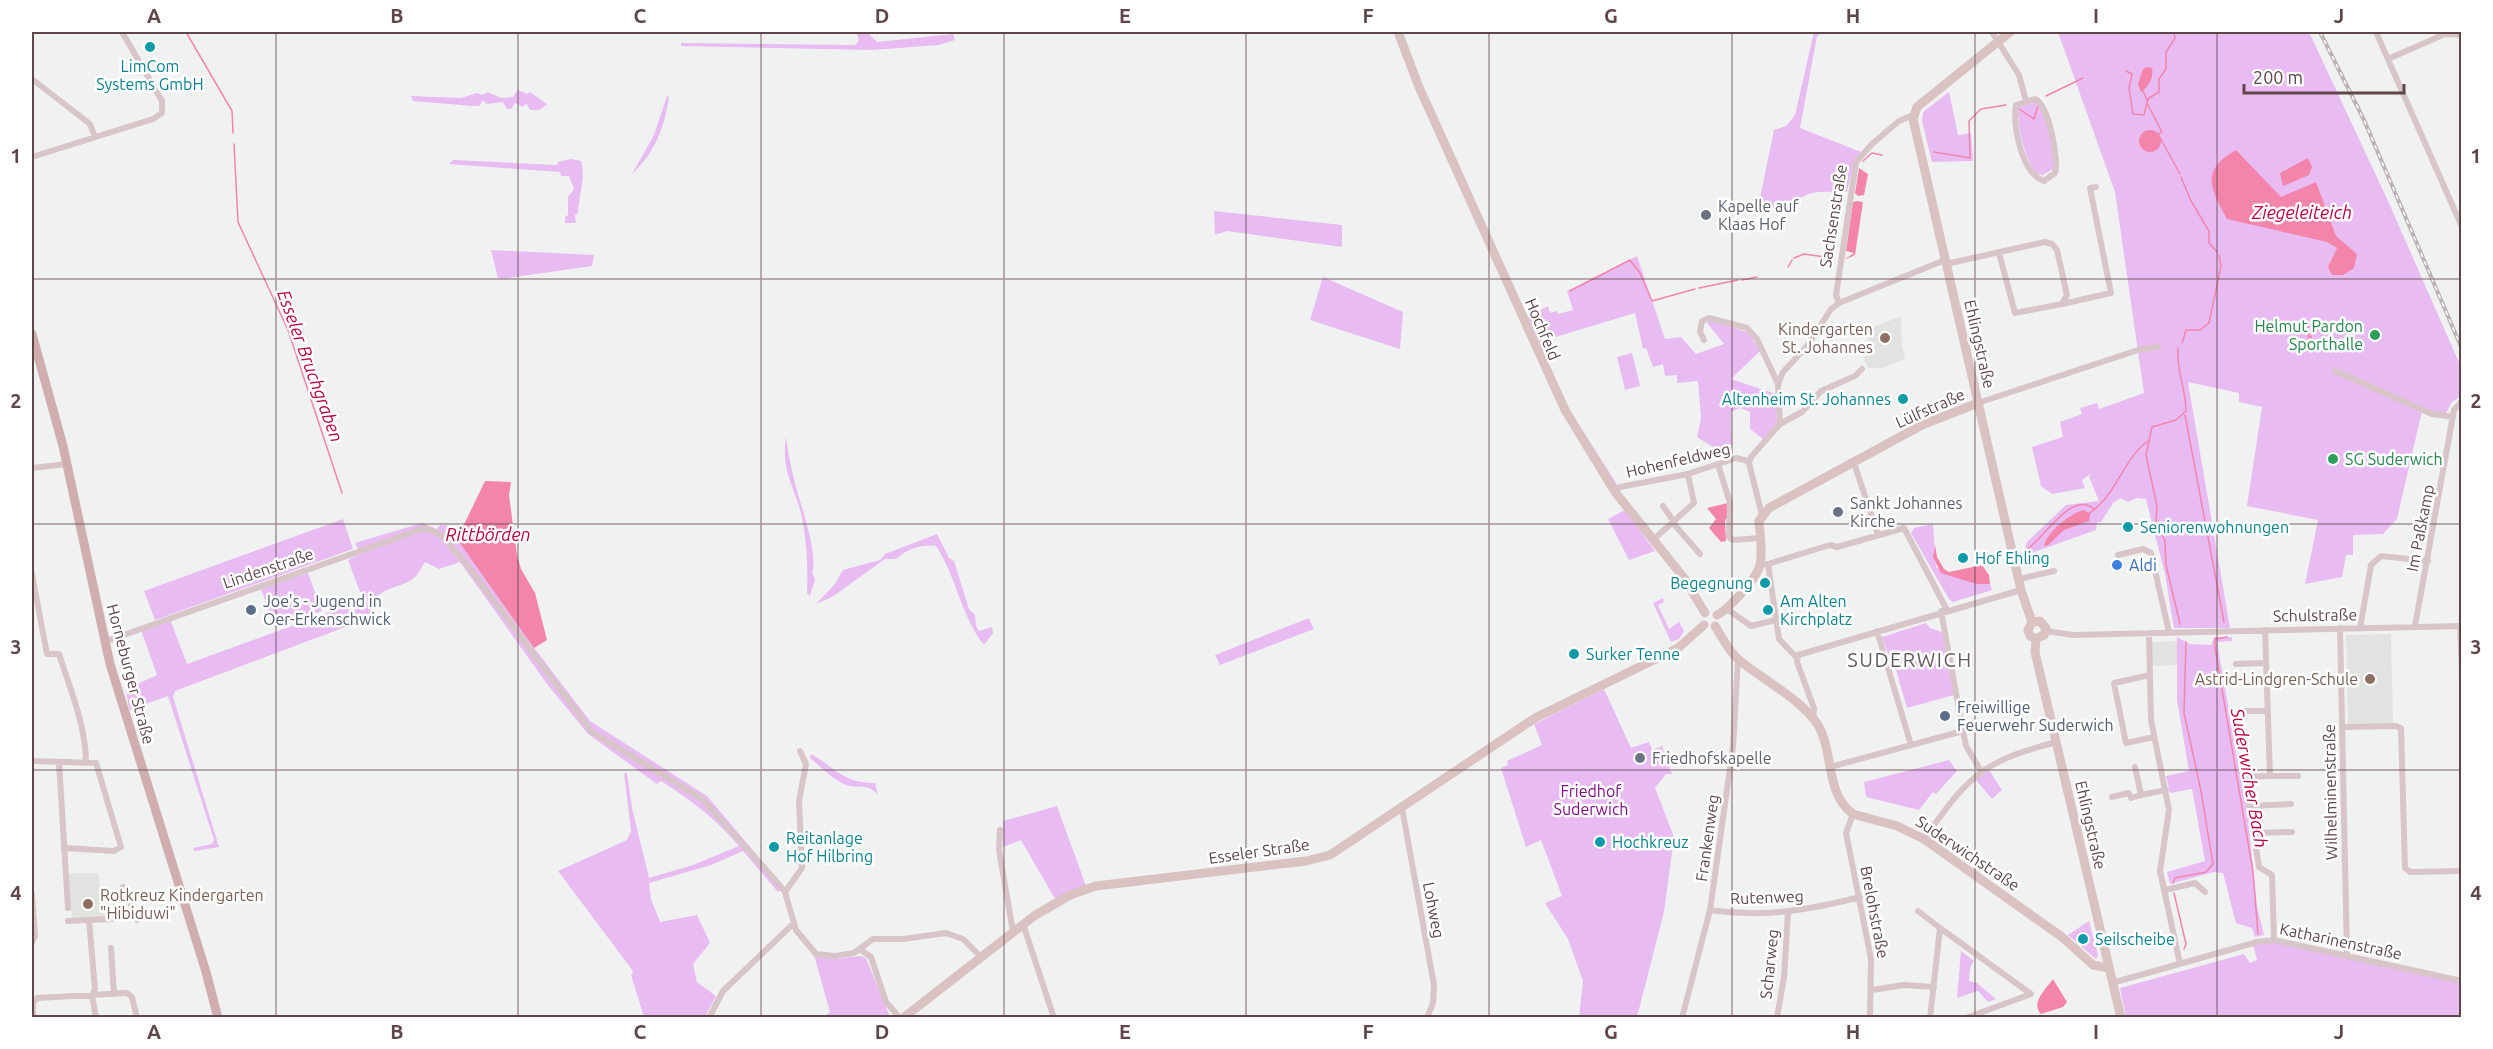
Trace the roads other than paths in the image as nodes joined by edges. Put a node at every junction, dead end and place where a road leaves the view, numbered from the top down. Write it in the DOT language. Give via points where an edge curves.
graph roads {
  1 [pos="122,32"];
  2 [pos="1398,32"];
  3 [pos="2010,32"];
  4 [pos="2376,32"];
  5 [pos="2462,34"];
  6 [pos="1995,36"];
  7 [pos="2388,59"];
  8 [pos="32,79"];
  9 [pos="2026,101"];
  10 [pos="1913,115"];
  11 [pos="94,137"];
  12 [pos="32,157"];
  13 [pos="2096,187"];
  14 [pos="2462,227"];
  15 [pos="1999,253"];
  16 [pos="1946,262"];
  17 [pos="1839,303"];
  18 [pos="2062,304"];
  19 [pos="32,334"];
  20 [pos="1704,340"];
  21 [pos="2158,347"];
  22 [pos="1862,369"];
  23 [pos="2335,371"];
  24 [pos="1778,384"];
  25 [pos="2462,401"];
  26 [pos="1978,403"];
  27 [pos="2453,417"];
  28 [pos="1780,424"];
  29 [pos="1748,461"];
  30 [pos="1854,463"];
  31 [pos="67,464"];
  32 [pos="1718,464"];
  33 [pos="32,468"];
  34 [pos="1688,474"];
  35 [pos="1615,492"];
  36 [pos="1663,506"];
  37 [pos="1762,515"];
  38 [pos="1674,522"];
  39 [pos="1878,535"];
  40 [pos="1760,538"];
  41 [pos="1653,540"];
  42 [pos="1700,554"];
  43 [pos="2118,555"];
  44 [pos="2428,561"];
  45 [pos="1764,564"];
  46 [pos="2054,571"];
  47 [pos="32,573"];
  48 [pos="2019,579"];
  49 [pos="33,586"];
  50 [pos="2021,590"];
  51 [pos="1727,609"];
  52 [pos="1944,610"];
  53 [pos="1705,613"];
  54 [pos="1717,615"];
  55 [pos="1776,620"];
  56 [pos="2032,622"];
  57 [pos="1704,625"];
  58 [pos="1715,626"];
  59 [pos="2415,626"];
  60 [pos="2461,626"];
  61 [pos="2360,627"];
  62 [pos="2340,628"];
  63 [pos="2265,630"];
  64 [pos="1876,631"];
  65 [pos="2046,631"];
  66 [pos="2169,632"];
  67 [pos="2149,633"];
  68 [pos="2036,639"];
  69 [pos="104,642"];
  70 [pos="1799,655"];
  71 [pos="1737,659"];
  72 [pos="2266,663"];
  73 [pos="2236,664"];
  74 [pos="2150,675"];
  75 [pos="2462,678"];
  76 [pos="2240,711"];
  77 [pos="2268,711"];
  78 [pos="1813,718"];
  79 [pos="2342,727"];
  80 [pos="1963,731"];
  81 [pos="2154,737"];
  82 [pos="2057,742"];
  83 [pos="1911,745"];
  84 [pos="800,751"];
  85 [pos="32,761"];
  86 [pos="59,762"];
  87 [pos="86,763"];
  88 [pos="1830,767"];
  89 [pos="2135,767"];
  90 [pos="1980,771"];
  91 [pos="2270,776"];
  92 [pos="2298,776"];
  93 [pos="2166,790"];
  94 [pos="2141,795"];
  95 [pos="2112,797"];
  96 [pos="2291,804"];
  97 [pos="2249,806"];
  98 [pos="1402,808"];
  99 [pos="1853,814"];
  100 [pos="1000,830"];
  101 [pos="2292,832"];
  102 [pos="2254,833"];
  103 [pos="1924,839"];
  104 [pos="64,848"];
  105 [pos="2462,871"];
  106 [pos="123,887"];
  107 [pos="2165,890"];
  108 [pos="785,892"];
  109 [pos="2205,892"];
  110 [pos="32,895"];
  111 [pos="1860,897"];
  112 [pos="68,908"];
  113 [pos="133,909"];
  114 [pos="1710,910"];
  115 [pos="1918,911"];
  116 [pos="1788,913"];
  117 [pos="89,920"];
  118 [pos="137,920"];
  119 [pos="68,921"];
  120 [pos="793,924"];
  121 [pos="1023,924"];
  122 [pos="1940,928"];
  123 [pos="1013,932"];
  124 [pos="2274,940"];
  125 [pos="32,943"];
  126 [pos="111,948"];
  127 [pos="861,950"];
  128 [pos="2347,955"];
  129 [pos="980,956"];
  130 [pos="2180,964"];
  131 [pos="2109,968"];
  132 [pos="2462,981"];
  133 [pos="2112,983"];
  134 [pos="1934,987"];
  135 [pos="1872,990"];
  136 [pos="114,994"];
  137 [pos="92,995"];
  138 [pos="33,999"];
  139 [pos="33,1017"];
  140 [pos="96,1017"];
  141 [pos="136,1017"];
  142 [pos="218,1017"];
  143 [pos="709,1017"];
  144 [pos="901,1017"];
  145 [pos="1054,1017"];
  146 [pos="1427,1017"];
  147 [pos="1682,1017"];
  148 [pos="1777,1017"];
  149 [pos="1870,1017"];
  150 [pos="1930,1017"];
  151 [pos="1966,1017"];
  152 [pos="2121,1017"];
  1 -- 11 [label="street" via="162,101 162,113"];
  2 -- 35 [label="street, Hochfeld" via="1550,382"];
  3 -- 6 [label="street, Sachsenstraße"];
  4 -- 7 [label="street"];
  5 -- 7 [label="street" via="2445,34"];
  6 -- 9 [label="street" via="2019,75"];
  6 -- 10 [label="street, Sachsenstraße"];
  7 -- 14 [label="street"];
  8 -- 11 [label="street" via="90,124"];
  9 -- 9 [label="street" via="2016,105 2019,138 2033,175 2047,181 2057,165 2049,124 2040,101"];
  10 -- 16 [label="street, Ehlingstraße"];
  10 -- 17 [label="street, Sachsenstraße" via="1899,121 1862,152 1853,171 1836,295"];
  11 -- 12 [label="street"];
  13 -- 18 [label="street" via="2090,188 2111,293"];
  15 -- 16 [label="street"];
  15 -- 18 [label="street" via="2014,313"];
  15 -- 18 [label="street" via="2045,242 2055,246 2067,295"];
  16 -- 17 [label="street"];
  16 -- 26 [label="street, Ehlingstraße"];
  17 -- 24 [label="street" via="1808,345 1788,364"];
  19 -- 31 [label="main road, Horneburger Straße"];
  20 -- 24 [label="street" via="1700,332 1706,319 1747,328 1757,339"];
  21 -- 26 [label="street, Lülfstraße" via="2138,350"];
  22 -- 28 [label="street" via="1821,391 1802,412"];
  23 -- 27 [label="street" via="2432,414"];
  24 -- 28 [label="street"];
  25 -- 27 [label="street, Im Paßkamp"];
  26 -- 30 [label="street, Lülfstraße" via="1922,425"];
  26 -- 48 [label="street, Ehlingstraße"];
  27 -- 44 [label="street, Im Paßkamp"];
  28 -- 29 [label="street"];
  29 -- 32 [label="street, Hohenfeldweg" via="1736,458"];
  29 -- 37 [label="street"];
  30 -- 37 [label="street, Lülfstraße" via="1791,495"];
  30 -- 39 [label="street"];
  31 -- 33 [label="street"];
  31 -- 69 [label="main road, Horneburger Straße"];
  32 -- 34 [label="street, Hohenfeldweg"];
  32 -- 40 [label="street" via="1730,503 1729,537"];
  34 -- 35 [label="street, Hohenfeldweg" via="1620,487"];
  34 -- 38 [label="street" via="1694,503"];
  35 -- 41 [label="street, Hochfeld"];
  36 -- 38 [label="street"];
  37 -- 40 [label="street"];
  38 -- 41 [label="street"];
  38 -- 42 [label="street"];
  39 -- 45 [label="street"];
  39 -- 52 [label="street" via="1904,528"];
  40 -- 45 [label="street"];
  41 -- 53 [label="street, Hochfeld" via="1684,578"];
  43 -- 66 [label="street" via="2143,549 2151,553"];
  44 -- 59 [label="street, Im Paßkamp"];
  44 -- 61 [label="street" via="2381,556 2375,559"];
  45 -- 51 [label="street"];
  45 -- 55 [label="street"];
  46 -- 48 [label="street"];
  47 -- 49 [label="street"];
  48 -- 50 [label="street, Ehlingstraße"];
  49 -- 87 [label="street" via="47,654 59,654 84,738"];
  50 -- 52 [label="street"];
  50 -- 56 [label="street, Ehlingstraße"];
  51 -- 54 [label="street"];
  51 -- 55 [label="street" via="1751,626"];
  52 -- 64 [label="street"];
  52 -- 80 [label="street"];
  53 -- 54 [label="street"];
  53 -- 57 [label="street"];
  54 -- 58 [label="street"];
  55 -- 70 [label="street" via="1779,640"];
  56 -- 65 [label="street" via="2043,623"];
  56 -- 68 [label="street, Ehlingstraße" via="2028,630"];
  57 -- 58 [label="street"];
  57 -- 98 [label="street, Esseler Straße" via="1678,648 1535,718"];
  58 -- 71 [label="street"];
  59 -- 60 [label="street, Schulstraße"];
  59 -- 61 [label="street, Schulstraße"];
  60 -- 75 [label="street"];
  61 -- 62 [label="street, Schulstraße"];
  62 -- 63 [label="street, Schulstraße"];
  62 -- 79 [label="street, Wilhelminenstraße"];
  63 -- 66 [label="street, Schulstraße"];
  63 -- 72 [label="street"];
  64 -- 70 [label="street"];
  64 -- 83 [label="street"];
  65 -- 67 [label="street, Schulstraße" via="2073,635"];
  65 -- 68 [label="street"];
  66 -- 67 [label="street, Schulstraße"];
  67 -- 74 [label="street"];
  68 -- 82 [label="street, Ehlingstraße"];
  69 -- 108 [label="street, Lindenstraße" via="425,528 441,535 468,566 592,732 702,799"];
  69 -- 142 [label="main road, Horneburger Straße"];
  70 -- 78 [label="street" via="1814,708"];
  71 -- 78 [label="street"];
  71 -- 114 [label="street, Frankenweg" via="1732,754"];
  72 -- 73 [label="street"];
  72 -- 77 [label="street"];
  74 -- 81 [label="street"];
  74 -- 81 [label="street" via="2114,683 2126,743"];
  76 -- 77 [label="street"];
  77 -- 91 [label="street"];
  78 -- 88 [label="street" via="1823,735"];
  79 -- 105 [label="street" via="2401,728 2405,868 2410,872"];
  79 -- 128 [label="street, Wilhelminenstraße"];
  80 -- 83 [label="street"];
  80 -- 90 [label="street" via="1966,746"];
  81 -- 93 [label="street"];
  82 -- 90 [label="street" via="2016,752"];
  82 -- 131 [label="street, Ehlingstraße"];
  83 -- 88 [label="street"];
  84 -- 108 [label="street" via="806,764 798,801 802,868"];
  85 -- 86 [label="street"];
  86 -- 87 [label="street"];
  86 -- 104 [label="street"];
  87 -- 104 [label="street" via="96,763 121,847"];
  88 -- 99 [label="street" via="1839,799"];
  89 -- 94 [label="street"];
  90 -- 103 [label="street" via="1962,788"];
  91 -- 92 [label="street"];
  91 -- 97 [label="street" via="2245,777"];
  93 -- 94 [label="street"];
  93 -- 107 [label="street" via="2168,824 2160,870"];
  94 -- 95 [label="street"];
  96 -- 97 [label="street"];
  97 -- 102 [label="street"];
  98 -- 121 [label="street, Esseler Straße" via="1330,855 1095,886 1052,904"];
  98 -- 146 [label="street, Lohweg" via="1434,985 1433,1004"];
  99 -- 103 [label="street, Suderwichstraße" via="1897,825"];
  99 -- 111 [label="street, Brelohstraße" via="1846,833"];
  100 -- 123 [label="street" via="1000,864"];
  101 -- 102 [label="street"];
  102 -- 124 [label="street" via="2259,867 2272,875"];
  103 -- 131 [label="street, Suderwichstraße" via="2062,937 2093,965"];
  104 -- 112 [label="street"];
  106 -- 113 [label="street"];
  107 -- 109 [label="street" via="2195,883"];
  107 -- 130 [label="street"];
  108 -- 120 [label="street"];
  110 -- 125 [label="street"];
  111 -- 116 [label="street, Rutenweg"];
  111 -- 135 [label="street, Brelohstraße" via="1870,950"];
  113 -- 117 [label="street" via="112,919"];
  113 -- 118 [label="street"];
  114 -- 116 [label="street, Rutenweg"];
  114 -- 147 [label="street, Frankenweg"];
  115 -- 122 [label="street"];
  116 -- 148 [label="street, Scharweg"];
  117 -- 119 [label="street"];
  117 -- 137 [label="street"];
  120 -- 127 [label="street" via="816,954 835,956"];
  120 -- 143 [label="street" via="723,991"];
  121 -- 123 [label="street, Esseler Straße"];
  121 -- 145 [label="street"];
  122 -- 134 [label="street"];
  122 -- 151 [label="street" via="2031,994"];
  123 -- 129 [label="street, Esseler Straße"];
  124 -- 128 [label="street, Katharinenstraße"];
  124 -- 130 [label="street, Katharinenstraße"];
  126 -- 136 [label="street"];
  127 -- 129 [label="street" via="873,939 946,933 963,939"];
  127 -- 144 [label="street" via="871,957 886,1002"];
  128 -- 132 [label="street, Katharinenstraße"];
  129 -- 144 [label="street, Esseler Straße"];
  130 -- 133 [label="street, Katharinenstraße"];
  131 -- 133 [label="street, Ehlingstraße"];
  133 -- 152 [label="street"];
  134 -- 135 [label="street" via="1904,985"];
  134 -- 150 [label="street"];
  135 -- 149 [label="street, Brelohstraße"];
  136 -- 137 [label="street"];
  136 -- 141 [label="street" via="130,994"];
  137 -- 138 [label="street"];
  137 -- 140 [label="street"];
  138 -- 139 [label="street"];
}
